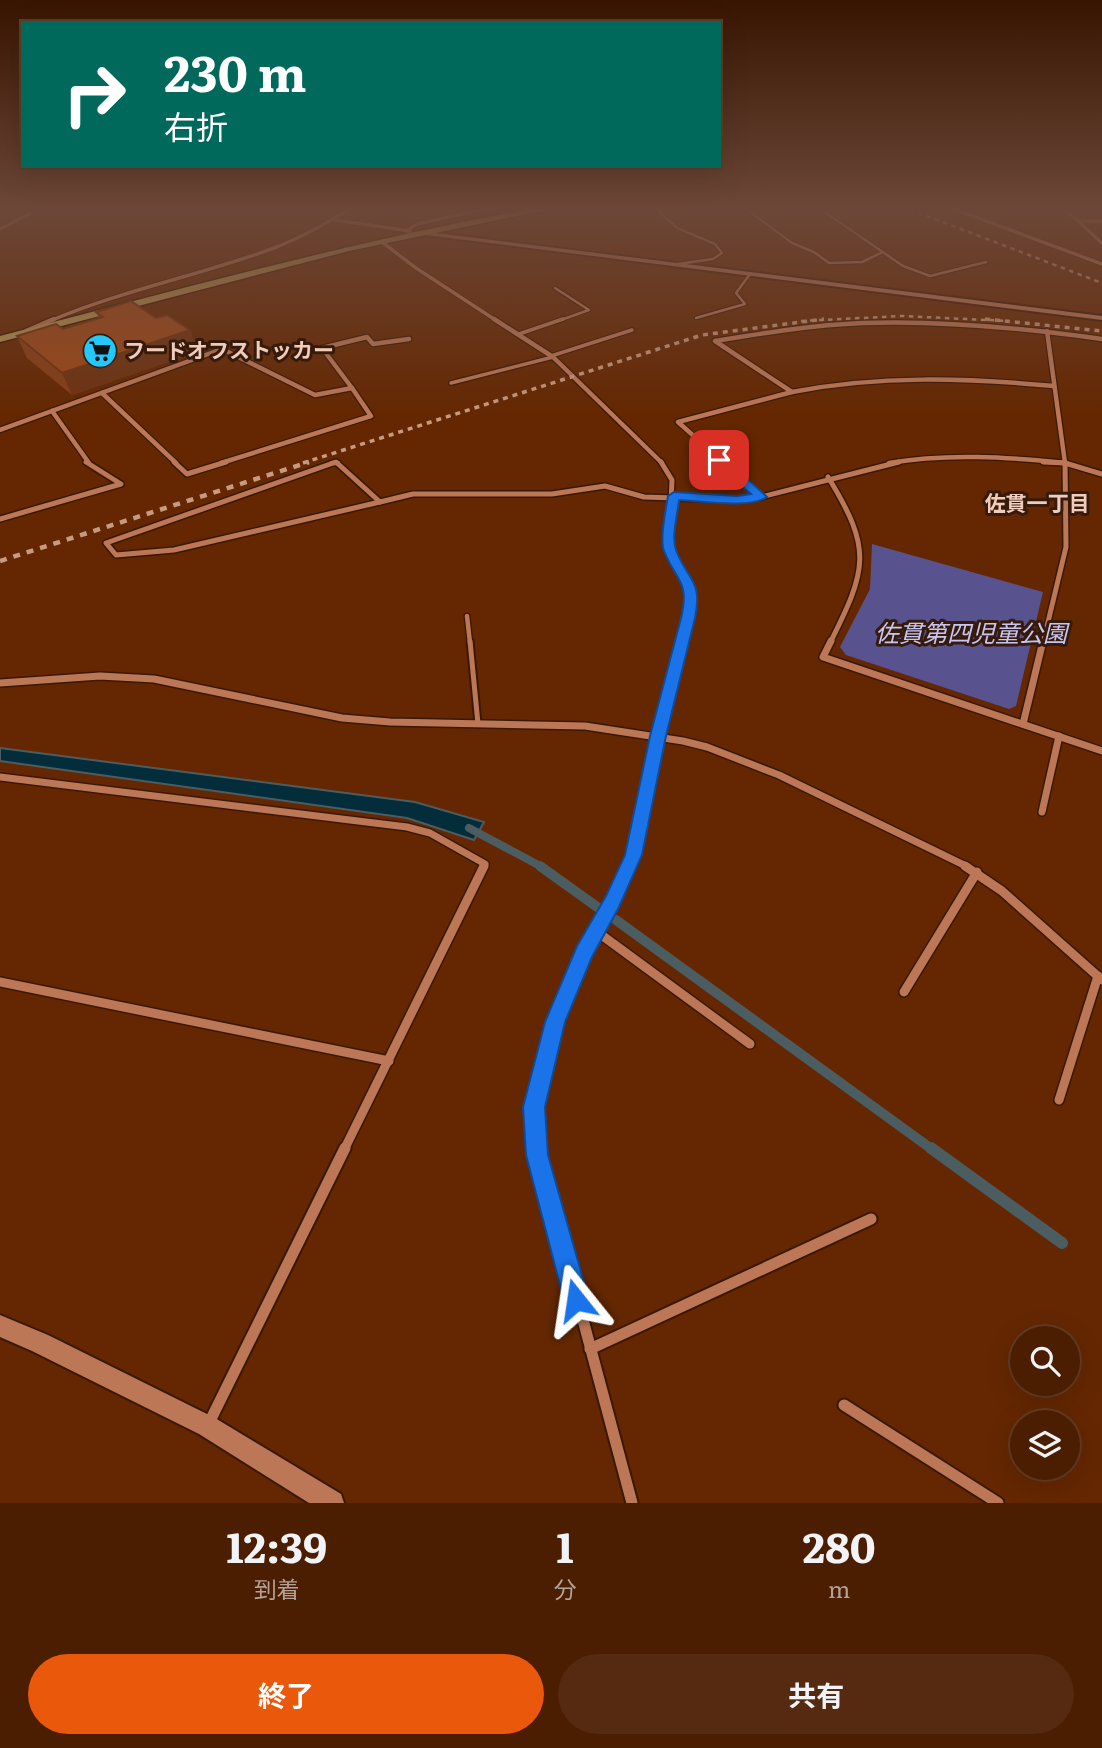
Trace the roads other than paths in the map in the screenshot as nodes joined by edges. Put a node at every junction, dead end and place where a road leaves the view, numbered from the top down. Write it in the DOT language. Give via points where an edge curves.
graph roads {
  1 [pos="183,276"];
  2 [pos="248,276"];
  3 [pos="429,276"];
  4 [pos="748,276"];
  5 [pos="767,276"];
  6 [pos="555,288"];
  7 [pos="696,318"];
  8 [pos="1102,318"];
  9 [pos="632,330"];
  10 [pos="1046,331"];
  11 [pos="20,334"];
  12 [pos="519,334"];
  13 [pos="0,339"];
  14 [pos="409,339"];
  15 [pos="1102,339"];
  16 [pos="552,356"];
  17 [pos="451,383"];
  18 [pos="1054,386"];
  19 [pos="352,388"];
  20 [pos="792,392"];
  21 [pos="102,393"];
  22 [pos="52,411"];
  23 [pos="0,430"];
  24 [pos="1065,463"];
  25 [pos="1102,474"];
  26 [pos="828,477"];
  27 [pos="674,496"];
  28 [pos="761,497"];
  29 [pos="380,502"];
  30 [pos="0,519"];
  31 [pos="467,616"];
  32 [pos="0,683"];
  33 [pos="478,724"];
  34 [pos="1023,724"];
  35 [pos="658,736"];
  36 [pos="1059,736"];
  37 [pos="1102,751"];
  38 [pos="0,777"];
  39 [pos="1041,812"];
  40 [pos="977,872"];
  41 [pos="596,931"];
  42 [pos="1100,978"];
  43 [pos="0,982"];
  44 [pos="904,992"];
  45 [pos="750,1044"];
  46 [pos="389,1061"];
  47 [pos="1059,1100"];
  48 [pos="871,1219"];
  49 [pos="0,1326"];
  50 [pos="590,1349"];
  51 [pos="844,1405"];
  52 [pos="207,1426"];
  53 [pos="332,1503"];
  54 [pos="632,1503"];
  55 [pos="998,1503"];
  1 -- 11 [label="street" via="62,315"];
  2 -- 11 [label="main road"];
  3 -- 12 [label="street"];
  4 -- 7 [label="lane" via="736,293 745,303"];
  5 -- 8 [label="street"];
  6 -- 12 [label="lane" via="589,310"];
  9 -- 16 [label="lane"];
  10 -- 15 [label="street"];
  10 -- 18 [label="street"];
  10 -- 20 [label="street" via="961,323 862,323 715,341"];
  11 -- 13 [label="main road"];
  12 -- 16 [label="street"];
  14 -- 19 [label="street" via="373,344 367,337 322,348"];
  16 -- 17 [label="lane"];
  16 -- 27 [label="street" via="657,456 673,480"];
  18 -- 20 [label="street" via="901,378 832,383"];
  18 -- 24 [label="street"];
  19 -- 21 [label="street" via="315,395 222,349"];
  19 -- 21 [label="street" via="371,416 187,474"];
  20 -- 28 [label="street" via="677,422"];
  21 -- 22 [label="street"];
  22 -- 23 [label="street"];
  22 -- 30 [label="street" via="85,461 121,484"];
  24 -- 25 [label="street"];
  24 -- 26 [label="street" via="924,458"];
  24 -- 34 [label="street" via="1066,547"];
  26 -- 28 [label="street"];
  26 -- 34 [label="street" via="847,505 863,557 859,583 823,657"];
  27 -- 28 [label="street"];
  27 -- 29 [label="street" via="644,496 605,486 552,494 413,494"];
  27 -- 35 [label="street" via="668,549 689,582 691,603"];
  29 -- 29 [label="street" via="174,550 116,555 106,543 336,461"];
  31 -- 33 [label="lane"];
  32 -- 33 [label="street" via="100,676 154,680 342,718"];
  33 -- 35 [label="street" via="585,726"];
  34 -- 36 [label="street"];
  35 -- 40 [label="street" via="707,747 779,775"];
  35 -- 41 [label="street" via="634,855"];
  36 -- 37 [label="street"];
  36 -- 39 [label="street"];
  38 -- 46 [label="street" via="407,827 430,833 485,864"];
  40 -- 42 [label="street"];
  40 -- 44 [label="street"];
  41 -- 45 [label="street"];
  41 -- 50 [label="street" via="555,1022 534,1107 537,1155"];
  42 -- 47 [label="street"];
  43 -- 46 [label="street"];
  46 -- 52 [label="street"];
  48 -- 50 [label="street"];
  49 -- 52 [label="street"];
  50 -- 54 [label="street"];
  51 -- 55 [label="street"];
  52 -- 53 [label="street"];
}
